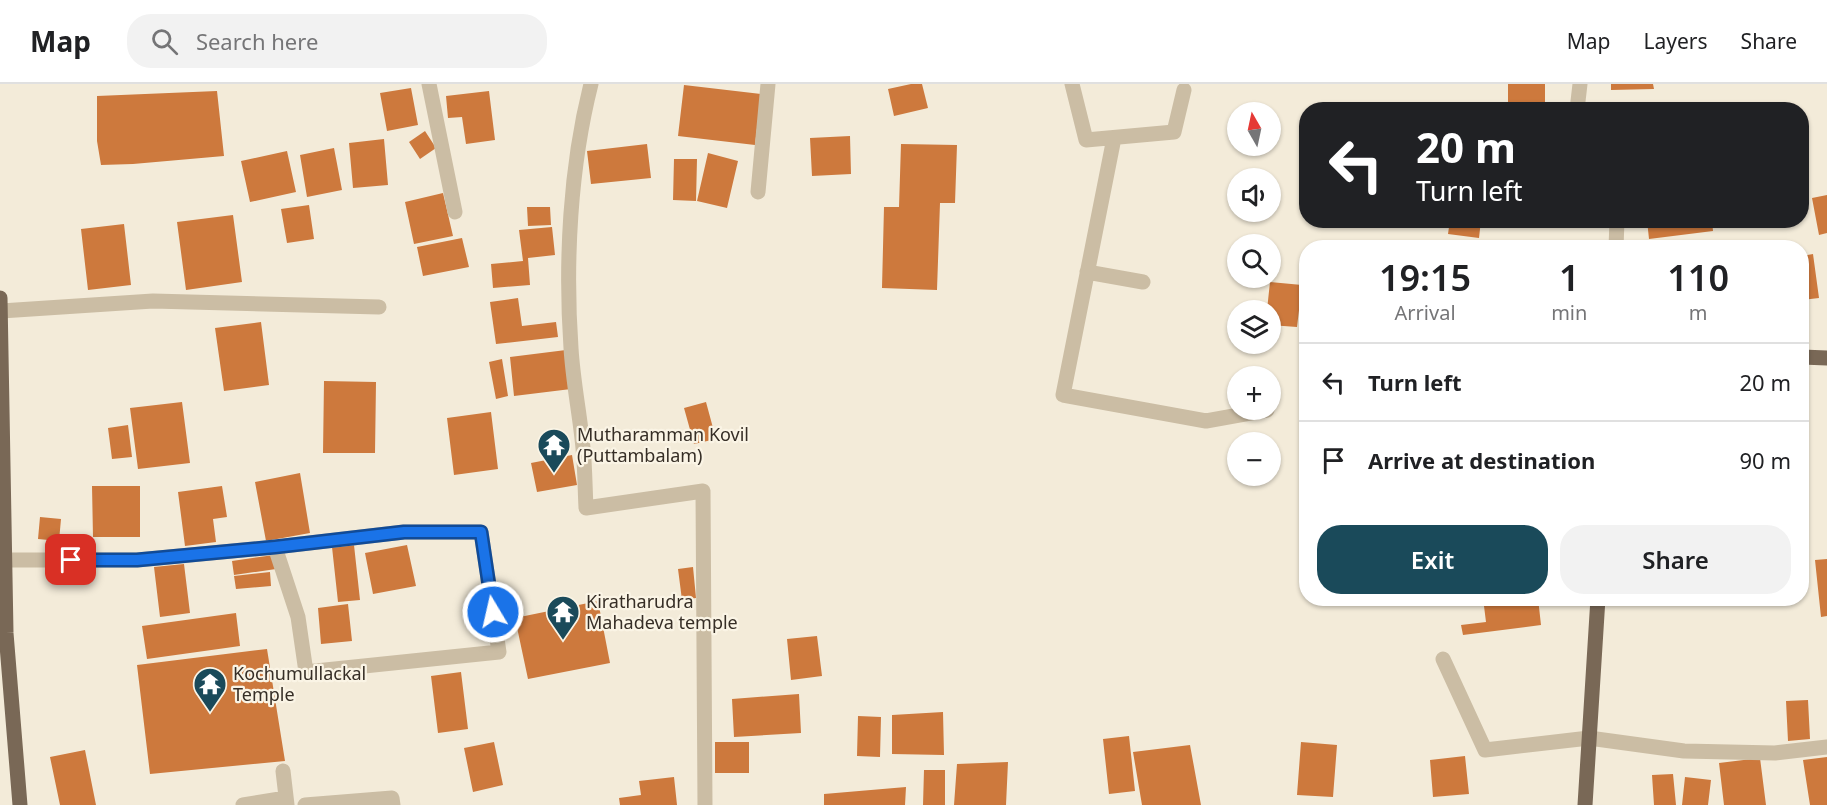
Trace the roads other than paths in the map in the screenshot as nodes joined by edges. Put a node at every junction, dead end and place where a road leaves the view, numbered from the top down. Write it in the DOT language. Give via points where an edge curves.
graph roads {
  1 [pos="429,84"];
  2 [pos="591,84"];
  3 [pos="768,84"];
  4 [pos="1072,84"];
  5 [pos="1580,84"];
  6 [pos="1184,90"];
  7 [pos="1578,102"];
  8 [pos="1114,138"];
  9 [pos="758,192"];
  10 [pos="455,212"];
  11 [pos="1087,272"];
  12 [pos="1143,282"];
  13 [pos="0,304"];
  14 [pos="379,307"];
  15 [pos="1809,357"];
  16 [pos="1827,358"];
  17 [pos="1227,417"];
  18 [pos="275,547"];
  19 [pos="6,560"];
  20 [pos="1597,606"];
  21 [pos="3,633"];
  22 [pos="1443,659"];
  23 [pos="1589,738"];
  24 [pos="1827,747"];
  25 [pos="283,771"];
  26 [pos="287,801"];
  27 [pos="20,805"];
  28 [pos="243,805"];
  29 [pos="305,805"];
  30 [pos="393,805"];
  31 [pos="705,805"];
  32 [pos="1585,805"];
  1 -- 10 [label="street"];
  2 -- 31 [label="street" via="581,126 568,302 584,450 586,508 703,491"];
  3 -- 9 [label="street"];
  4 -- 8 [label="street" via="1086,140"];
  5 -- 7 [label="street"];
  6 -- 8 [label="street" via="1174,132"];
  8 -- 11 [label="street"];
  11 -- 12 [label="street"];
  11 -- 17 [label="street" via="1063,395 1206,421"];
  13 -- 14 [label="street" via="153,301"];
  13 -- 19 [label="main road"];
  15 -- 16 [label="main road"];
  18 -- 18 [label="street" via="404,532 481,532 499,652 306,672 298,617"];
  18 -- 19 [label="street" via="137,560"];
  19 -- 21 [label="main road"];
  20 -- 23 [label="main road"];
  21 -- 27 [label="main road"];
  22 -- 23 [label="street" via="1485,750"];
  23 -- 24 [label="street" via="1684,752 1775,753"];
  23 -- 32 [label="main road"];
  25 -- 26 [label="street"];
  26 -- 28 [label="street"];
  29 -- 30 [label="street" via="392,798"];
}
